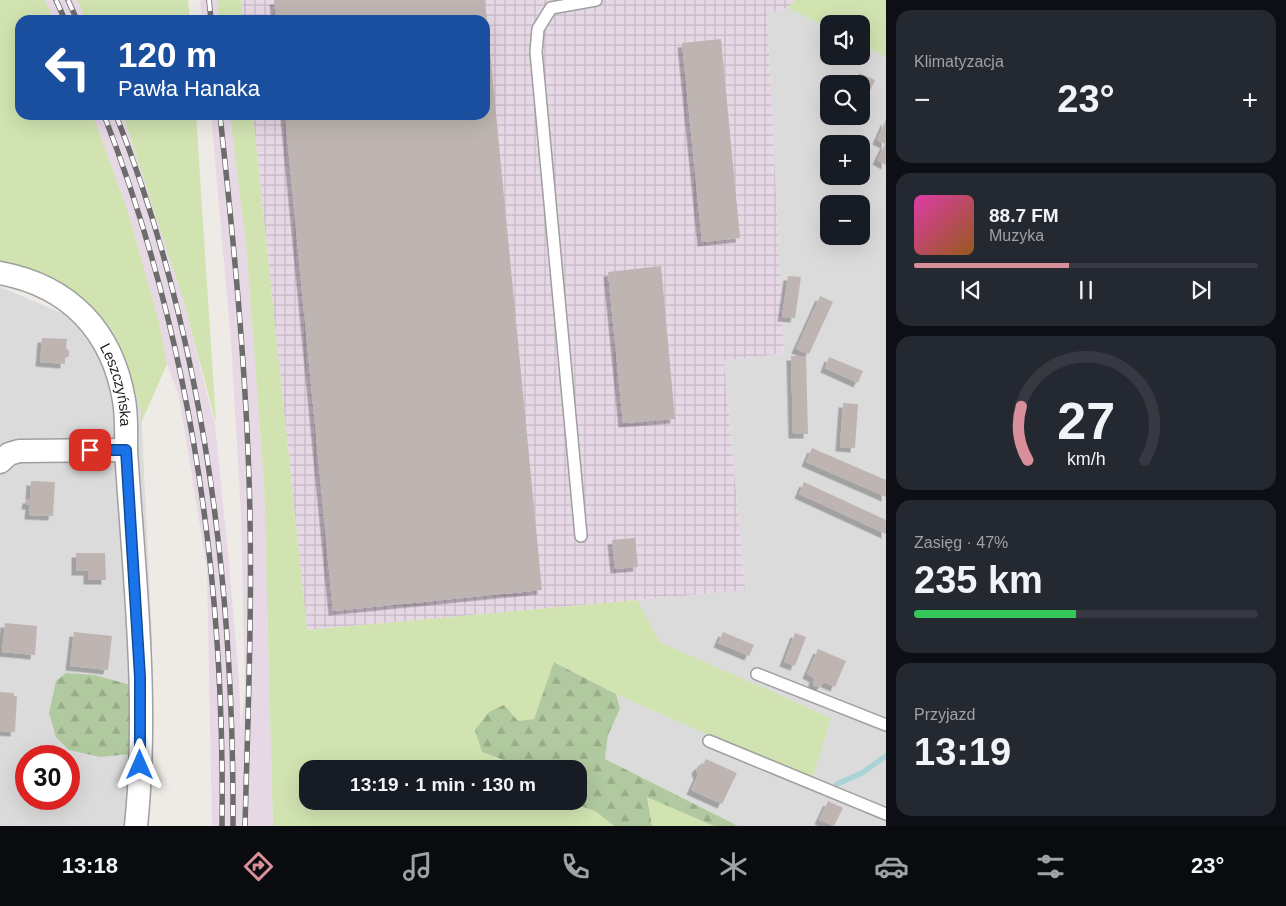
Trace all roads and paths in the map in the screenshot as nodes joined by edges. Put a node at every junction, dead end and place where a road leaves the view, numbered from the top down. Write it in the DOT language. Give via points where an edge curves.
graph roads {
  1 [pos="596,0"];
  2 [pos="0,273"];
  3 [pos="126,450"];
  4 [pos="0,462"];
  5 [pos="581,536"];
  6 [pos="757,674"];
  7 [pos="886,725"];
  8 [pos="709,741"];
  9 [pos="886,814"];
  10 [pos="136,826"];
  1 -- 5 [label="lane" via="551,8 538,29 536,52"];
  2 -- 3 [label="street, Leszczyńska" via="64,298 92,324 109,354 120,385 126,414"];
  3 -- 4 [label="street" via="19,451"];
  3 -- 10 [label="street, Leszczyńska" via="141,693 140,787"];
  6 -- 7 [label="lane"];
  8 -- 9 [label="lane"];
}
